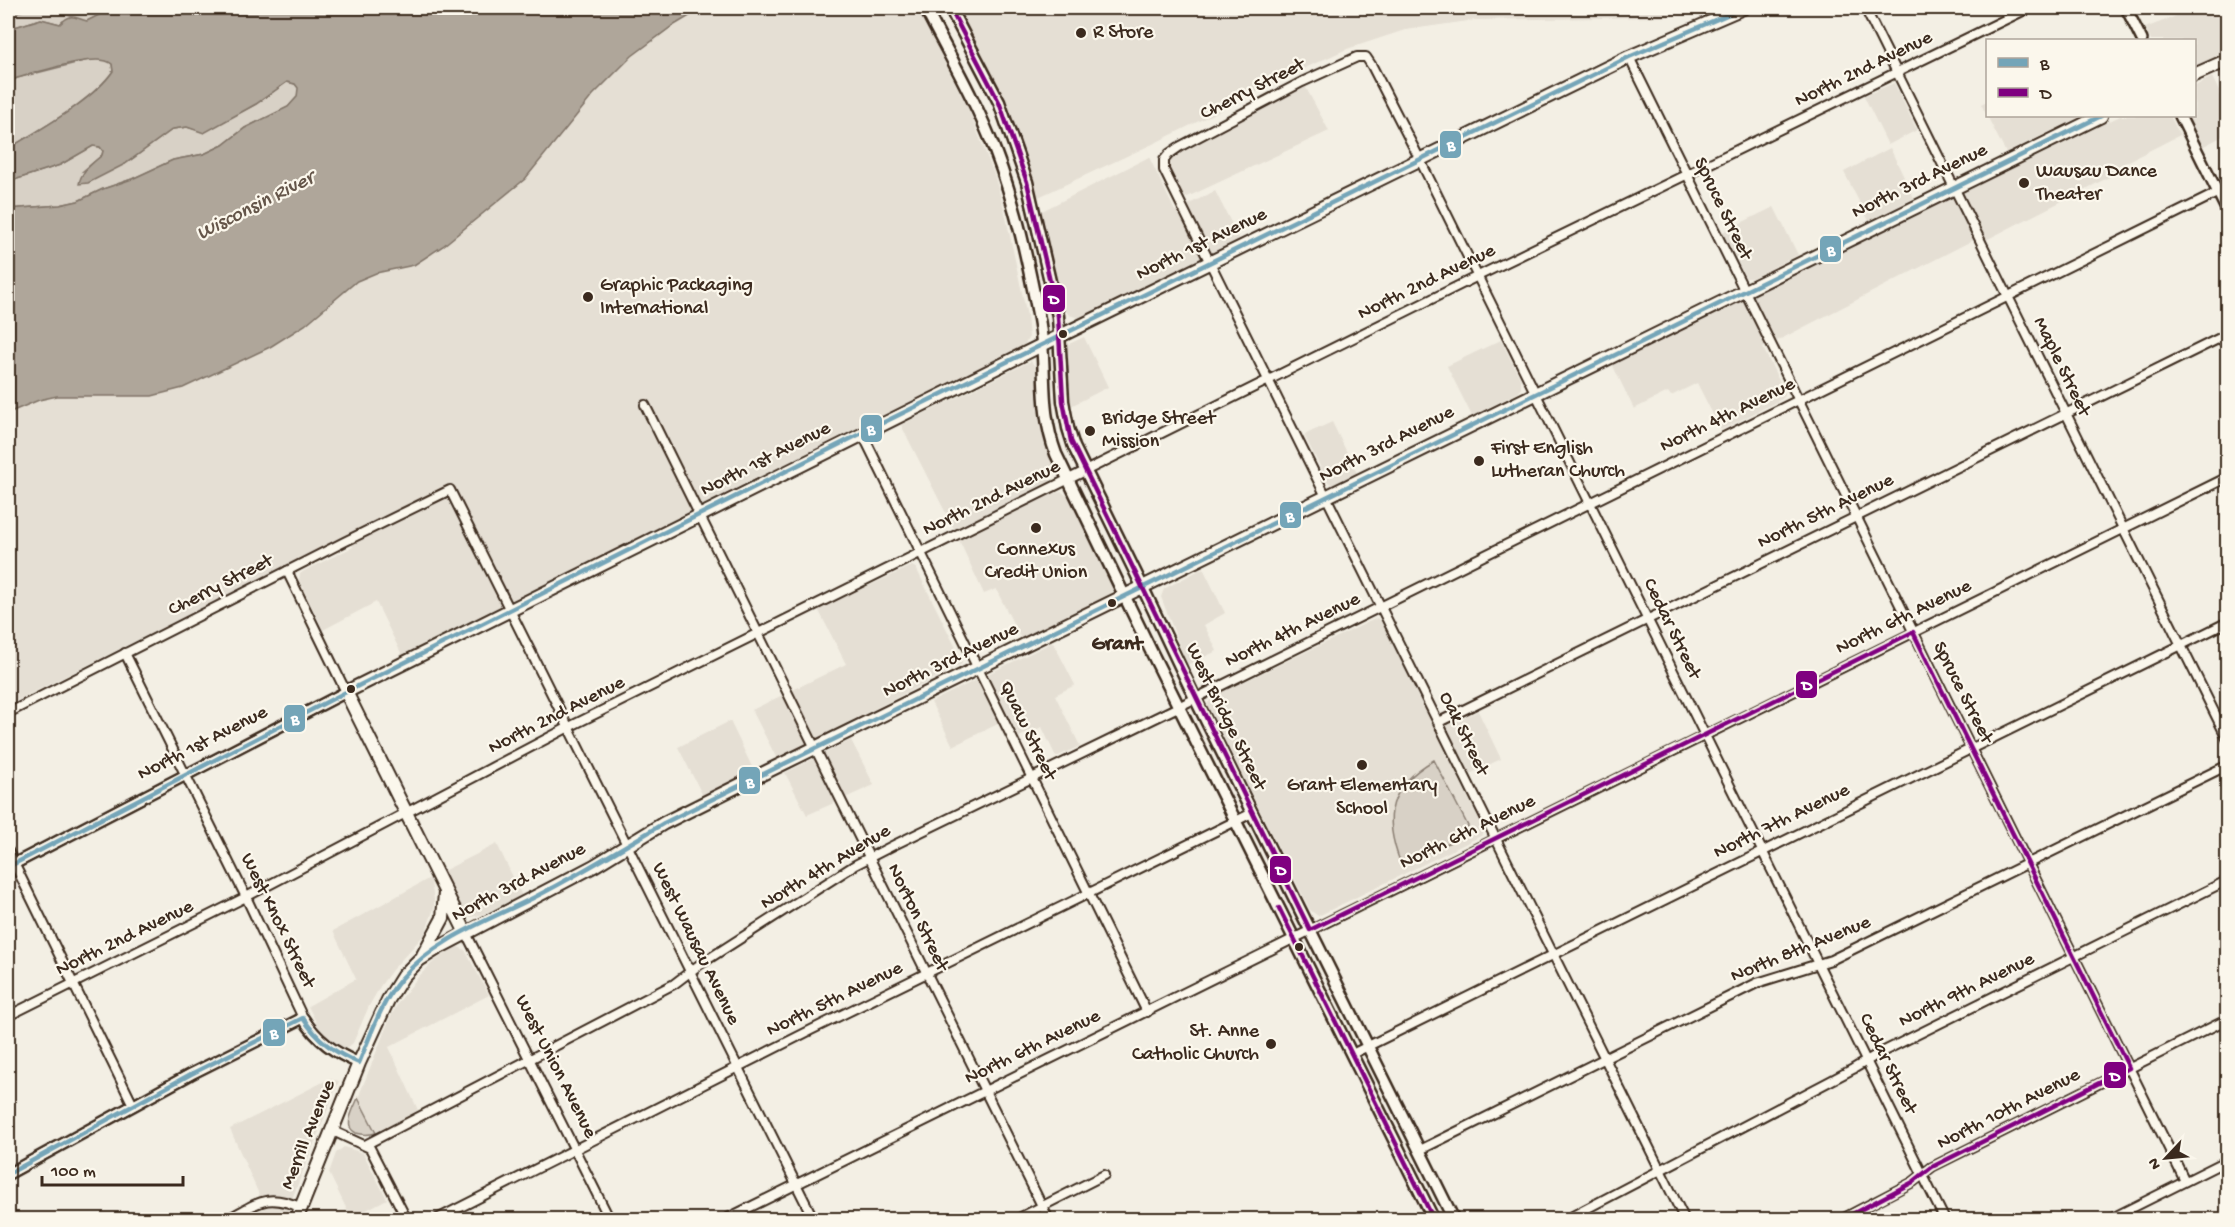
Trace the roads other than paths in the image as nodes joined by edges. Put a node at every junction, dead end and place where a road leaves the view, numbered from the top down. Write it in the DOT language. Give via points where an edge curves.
graph roads {
  1 [pos="925,8"];
  2 [pos="950,8"];
  3 [pos="1743,8"];
  4 [pos="1865,8"];
  5 [pos="2029,8"];
  6 [pos="2126,8"];
  7 [pos="2142,39"];
  8 [pos="1362,56"];
  9 [pos="1629,57"];
  10 [pos="2228,60"];
  11 [pos="1897,72"];
  12 [pos="2196,74"];
  13 [pos="2099,117"];
  14 [pos="2180,117"];
  15 [pos="1164,160"];
  16 [pos="1420,160"];
  17 [pos="1687,174"];
  18 [pos="1954,187"];
  19 [pos="2217,193"];
  20 [pos="2226,208"];
  21 [pos="1210,263"];
  22 [pos="1478,276"];
  23 [pos="1744,290"];
  24 [pos="2008,297"];
  25 [pos="2228,334"];
  26 [pos="1060,336"];
  27 [pos="1042,345"];
  28 [pos="1269,380"];
  29 [pos="1535,393"];
  30 [pos="1798,399"];
  31 [pos="645,405"];
  32 [pos="2066,413"];
  33 [pos="862,434"];
  34 [pos="1086,471"];
  35 [pos="2228,477"];
  36 [pos="1068,480"];
  37 [pos="450,490"];
  38 [pos="1328,496"];
  39 [pos="1590,502"];
  40 [pos="699,515"];
  41 [pos="1856,516"];
  42 [pos="2123,529"];
  43 [pos="921,553"];
  44 [pos="286,571"];
  45 [pos="1143,588"];
  46 [pos="1126,597"];
  47 [pos="1382,605"];
  48 [pos="510,610"];
  49 [pos="1648,618"];
  50 [pos="2228,622"];
  51 [pos="1913,632"];
  52 [pos="759,634"];
  53 [pos="2181,645"];
  54 [pos="125,653"];
  55 [pos="978,669"];
  56 [pos="346,692"];
  57 [pos="1195,698"];
  58 [pos="1178,706"];
  59 [pos="8,713"];
  60 [pos="1439,722"];
  61 [pos="569,727"];
  62 [pos="1705,734"];
  63 [pos="2228,740"];
  64 [pos="1971,747"];
  65 [pos="816,749"];
  66 [pos="2228,765"];
  67 [pos="185,775"];
  68 [pos="1032,778"];
  69 [pos="1252,813"];
  70 [pos="406,814"];
  71 [pos="1236,821"];
  72 [pos="1496,837"];
  73 [pos="627,845"];
  74 [pos="8,850"];
  75 [pos="1762,850"];
  76 [pos="869,858"];
  77 [pos="2029,863"];
  78 [pos="11,865"];
  79 [pos="2228,880"];
  80 [pos="445,890"];
  81 [pos="1089,894"];
  82 [pos="246,897"];
  83 [pos="1310,930"];
  84 [pos="466,933"];
  85 [pos="1294,938"];
  86 [pos="438,948"];
  87 [pos="1554,954"];
  88 [pos="2075,956"];
  89 [pos="419,960"];
  90 [pos="1818,964"];
  91 [pos="691,972"];
  92 [pos="927,973"];
  93 [pos="73,983"];
  94 [pos="1147,1011"];
  95 [pos="8,1016"];
  96 [pos="303,1018"];
  97 [pos="2228,1019"];
  98 [pos="1368,1046"];
  99 [pos="1352,1054"];
  100 [pos="1606,1058"];
  101 [pos="529,1059"];
  102 [pos="1867,1061"];
  103 [pos="358,1063"];
  104 [pos="738,1067"];
  105 [pos="2129,1068"];
  106 [pos="983,1090"];
  107 [pos="133,1106"];
  108 [pos="333,1131"];
  109 [pos="367,1144"];
  110 [pos="574,1149"];
  111 [pos="1420,1150"];
  112 [pos="2228,1160"];
  113 [pos="1661,1170"];
  114 [pos="8,1174"];
  115 [pos="1923,1174"];
  116 [pos="1104,1175"];
  117 [pos="2185,1181"];
  118 [pos="796,1183"];
  119 [pos="1042,1206"];
  120 [pos="299,1214"];
  121 [pos="226,1220"];
  122 [pos="407,1220"];
  123 [pos="435,1220"];
  124 [pos="610,1220"];
  125 [pos="724,1220"];
  126 [pos="814,1220"];
  127 [pos="1015,1220"];
  128 [pos="1048,1220"];
  129 [pos="1434,1220"];
  130 [pos="1454,1220"];
  131 [pos="1565,1220"];
  132 [pos="1685,1220"];
  133 [pos="1840,1220"];
  134 [pos="1945,1220"];
  135 [pos="2108,1220"];
  1 -- 27 [label="main road, West Bridge Street" via="983,121 1004,175 1017,216"];
  2 -- 26 [label="main road, West Bridge Street" via="999,102 1020,157"];
  3 -- 9 [label="main road, North 1st Avenue"];
  4 -- 11 [label="street, Maple Street"];
  5 -- 11 [label="street, North 2nd Avenue"];
  6 -- 7 [label="street"];
  8 -- 15 [label="street, Cherry Street" via="1179,147"];
  8 -- 16 [label="street, Cedar Street" via="1372,66"];
  9 -- 16 [label="main road, North 1st Avenue"];
  9 -- 17 [label="street, Spruce Street"];
  10 -- 12 [label="main road"];
  11 -- 17 [label="street, North 2nd Avenue"];
  11 -- 18 [label="street, Maple Street"];
  13 -- 18 [label="main road, North 3rd Avenue"];
  14 -- 19 [label="street"];
  15 -- 21 [label="street, Oak Street" via="1164,170"];
  16 -- 21 [label="main road, North 1st Avenue"];
  16 -- 22 [label="street, Cedar Street"];
  17 -- 22 [label="street, North 2nd Avenue"];
  17 -- 23 [label="street, Spruce Street"];
  18 -- 23 [label="main road, North 3rd Avenue"];
  18 -- 24 [label="street, Maple Street"];
  19 -- 20 [label="street"];
  19 -- 24 [label="street, North 4th Avenue"];
  21 -- 26 [label="main road, North 1st Avenue"];
  21 -- 28 [label="street, Oak Street"];
  22 -- 28 [label="street, North 2nd Avenue"];
  22 -- 29 [label="street, Cedar Street"];
  23 -- 29 [label="main road, North 3rd Avenue"];
  23 -- 30 [label="street, Spruce Street"];
  24 -- 30 [label="street, North 4th Avenue"];
  24 -- 32 [label="street, Maple Street"];
  25 -- 32 [label="street, North 5th Avenue"];
  26 -- 27 [label="main road, North 1st Avenue"];
  26 -- 34 [label="main road, West Bridge Street" via="1066,419 1071,441"];
  27 -- 33 [label="main road, North 1st Avenue"];
  27 -- 36 [label="main road, West Bridge Street" via="1047,422"];
  28 -- 34 [label="street, North 2nd Avenue"];
  28 -- 38 [label="street, Oak Street"];
  29 -- 38 [label="main road, North 3rd Avenue"];
  29 -- 39 [label="street, Cedar Street"];
  30 -- 39 [label="street, North 4th Avenue"];
  30 -- 41 [label="street, Spruce Street"];
  31 -- 40 [label="street, Norton Street"];
  32 -- 41 [label="street, North 5th Avenue"];
  32 -- 42 [label="street, Maple Street"];
  33 -- 40 [label="main road, North 1st Avenue"];
  33 -- 43 [label="street, Quaw Street"];
  34 -- 36 [label="street, North 2nd Avenue"];
  34 -- 45 [label="main road, West Bridge Street"];
  35 -- 42 [label="street, North 6th Avenue"];
  36 -- 43 [label="street, North 2nd Avenue"];
  36 -- 46 [label="main road, West Bridge Street"];
  37 -- 44 [label="street, Cherry Street"];
  37 -- 48 [label="street, West Wausau Avenue"];
  38 -- 45 [label="main road, North 3rd Avenue"];
  38 -- 47 [label="street, Oak Street"];
  39 -- 47 [label="street, North 4th Avenue"];
  39 -- 49 [label="street, Cedar Street"];
  40 -- 48 [label="main road, North 1st Avenue"];
  40 -- 52 [label="street, Norton Street"];
  41 -- 49 [label="street, North 5th Avenue"];
  41 -- 51 [label="street, Spruce Street"];
  42 -- 51 [label="street, North 6th Avenue"];
  42 -- 53 [label="street, Maple Street"];
  43 -- 52 [label="street, North 2nd Avenue"];
  43 -- 55 [label="street, Quaw Street"];
  44 -- 54 [label="street, Cherry Street"];
  44 -- 56 [label="street"];
  45 -- 46 [label="main road, North 3rd Avenue"];
  45 -- 57 [label="main road, West Bridge Street"];
  46 -- 55 [label="main road, North 3rd Avenue"];
  46 -- 58 [label="main road, West Bridge Street"];
  47 -- 57 [label="street, North 4th Avenue"];
  47 -- 60 [label="street, Oak Street"];
  48 -- 56 [label="main road, North 1st Avenue"];
  48 -- 61 [label="street, West Wausau Avenue"];
  49 -- 60 [label="street, North 5th Avenue"];
  49 -- 62 [label="street, Cedar Street"];
  50 -- 53 [label="street, North 7th Avenue"];
  51 -- 62 [label="street, North 6th Avenue"];
  51 -- 64 [label="street, Spruce Street"];
  52 -- 61 [label="street, North 2nd Avenue"];
  52 -- 65 [label="street, Norton Street"];
  53 -- 63 [label="street, Maple Street"];
  53 -- 64 [label="street, North 7th Avenue"];
  54 -- 59 [label="street, Cherry Street"];
  54 -- 67 [label="street, West Knox Street"];
  55 -- 65 [label="main road, North 3rd Avenue"];
  55 -- 68 [label="street, Quaw Street"];
  56 -- 67 [label="street, North 1st Avenue"];
  56 -- 70 [label="main road"];
  57 -- 58 [label="street, North 4th Avenue"];
  57 -- 69 [label="main road, West Bridge Street"];
  58 -- 68 [label="street, North 4th Avenue"];
  58 -- 71 [label="main road, West Bridge Street"];
  60 -- 72 [label="street, Oak Street"];
  61 -- 70 [label="street, North 2nd Avenue"];
  61 -- 73 [label="street, West Wausau Avenue"];
  62 -- 72 [label="street, North 6th Avenue"];
  62 -- 75 [label="street, Cedar Street"];
  64 -- 75 [label="street, North 7th Avenue"];
  64 -- 77 [label="street, Spruce Street"];
  65 -- 73 [label="main road, North 3rd Avenue"];
  65 -- 76 [label="street, Norton Street"];
  66 -- 77 [label="street, North 8th Avenue"];
  67 -- 78 [label="street, North 1st Avenue"];
  67 -- 82 [label="street, West Knox Street"];
  68 -- 76 [label="street, North 4th Avenue"];
  68 -- 81 [label="street, Quaw Street"];
  69 -- 71 [label="street, North 5th Avenue"];
  69 -- 83 [label="main road, West Bridge Street"];
  70 -- 80 [label="main road"];
  70 -- 82 [label="street, North 2nd Avenue"];
  71 -- 81 [label="street, North 5th Avenue"];
  71 -- 85 [label="main road, West Bridge Street"];
  72 -- 83 [label="street, North 6th Avenue"];
  72 -- 87 [label="street, Oak Street"];
  73 -- 84 [label="main road, North 3rd Avenue"];
  73 -- 91 [label="street, West Wausau Avenue"];
  74 -- 78 [label="street"];
  75 -- 87 [label="street, North 7th Avenue"];
  75 -- 90 [label="street, Cedar Street"];
  76 -- 91 [label="street, North 4th Avenue"];
  76 -- 92 [label="street, Norton Street"];
  77 -- 88 [label="street, Spruce Street"];
  77 -- 90 [label="street, North 8th Avenue"];
  78 -- 93 [label="street"];
  79 -- 88 [label="street, North 9th Avenue"];
  80 -- 84 [label="main road"];
  80 -- 89 [label="main road" via="443,918"];
  81 -- 92 [label="street, North 5th Avenue"];
  81 -- 94 [label="street, Quaw Street"];
  82 -- 93 [label="street, North 2nd Avenue"];
  82 -- 96 [label="street, West Knox Street"];
  83 -- 85 [label="street, North 6th Avenue"];
  83 -- 98 [label="main road, West Bridge Street"];
  84 -- 86 [label="main road, North 3rd Avenue"];
  84 -- 101 [label="street, West Union Avenue"];
  85 -- 94 [label="street, North 6th Avenue"];
  85 -- 99 [label="main road, West Bridge Street"];
  86 -- 89 [label="main road, Merrill Avenue"];
  87 -- 98 [label="street, North 7th Avenue"];
  87 -- 100 [label="street, Oak Street"];
  88 -- 102 [label="street, North 9th Avenue"];
  88 -- 105 [label="street, Spruce Street"];
  89 -- 103 [label="main road, Merrill Avenue" via="389,998"];
  90 -- 100 [label="street, North 8th Avenue" via="1758,982"];
  90 -- 102 [label="street, Cedar Street"];
  91 -- 101 [label="street, North 4th Avenue"];
  91 -- 104 [label="street, West Wausau Avenue"];
  92 -- 104 [label="street, North 5th Avenue"];
  92 -- 106 [label="street, Norton Street"];
  93 -- 95 [label="street, North 2nd Avenue"];
  93 -- 107 [label="street"];
  94 -- 106 [label="street, North 6th Avenue"];
  96 -- 103 [label="street, West Knox Street" via="328,1047"];
  96 -- 107 [label="street"];
  97 -- 105 [label="street, North 10th Avenue"];
  98 -- 99 [label="street, North 7th Avenue"];
  98 -- 111 [label="main road, West Bridge Street"];
  99 -- 129 [label="main road, West Bridge Street"];
  100 -- 111 [label="street, North 8th Avenue"];
  100 -- 113 [label="street, Oak Street"];
  101 -- 109 [label="street, North 4th Avenue"];
  101 -- 110 [label="street, West Union Avenue"];
  102 -- 113 [label="street, North 9th Avenue"];
  102 -- 115 [label="street, Cedar Street"];
  103 -- 108 [label="main road, Merrill Avenue"];
  104 -- 110 [label="street, North 5th Avenue"];
  104 -- 118 [label="street, West Wausau Avenue"];
  105 -- 115 [label="street, North 10th Avenue"];
  105 -- 117 [label="street, Spruce Street"];
  106 -- 118 [label="street, North 6th Avenue"];
  106 -- 119 [label="street, Norton Street"];
  107 -- 114 [label="street"];
  108 -- 109 [label="street"];
  108 -- 120 [label="main road, Merrill Avenue"];
  109 -- 122 [label="street"];
  110 -- 123 [label="street, North 5th Avenue"];
  110 -- 124 [label="street, West Union Avenue"];
  111 -- 130 [label="main road, West Bridge Street"];
  112 -- 117 [label="street"];
  113 -- 131 [label="street, North 9th Avenue"];
  113 -- 132 [label="street, Oak Street"];
  115 -- 133 [label="street, North 10th Avenue"];
  115 -- 134 [label="street, Cedar Street"];
  116 -- 119 [label="street"];
  117 -- 135 [label="street"];
  118 -- 125 [label="street, North 6th Avenue"];
  118 -- 126 [label="street, West Wausau Avenue"];
  119 -- 127 [label="street"];
  119 -- 128 [label="street, Norton Street"];
  120 -- 121 [label="street" via="284,1200 271,1199"];
}
